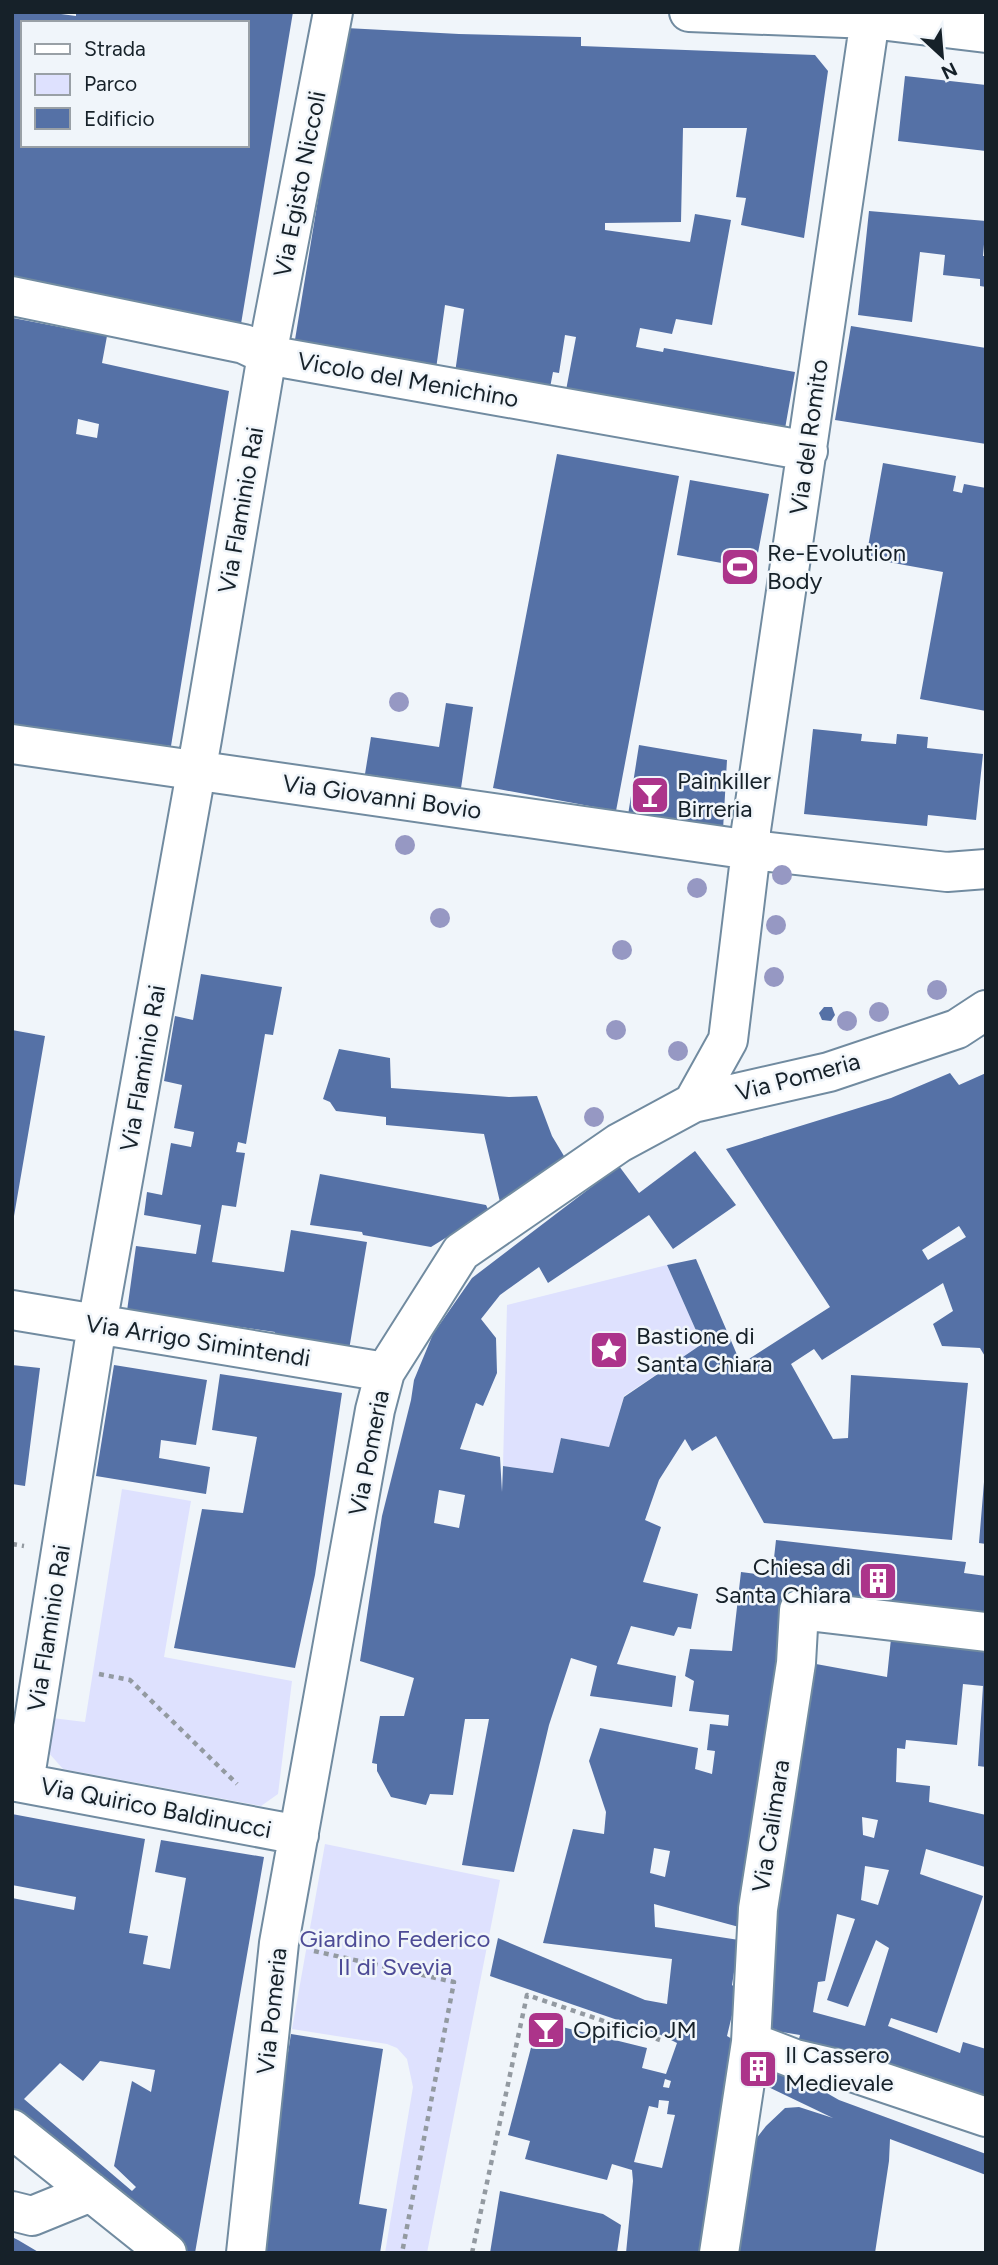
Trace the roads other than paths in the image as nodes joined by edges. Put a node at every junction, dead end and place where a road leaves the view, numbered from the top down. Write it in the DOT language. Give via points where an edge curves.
graph roads {
  1 [pos="333,12"];
  2 [pos="689,12"];
  3 [pos="871,16"];
  4 [pos="986,33"];
  5 [pos="12,296"];
  6 [pos="267,355"];
  7 [pos="808,451"];
  8 [pos="12,744"];
  9 [pos="196,770"];
  10 [pos="751,850"];
  11 [pos="986,869"];
  12 [pos="986,1010"];
  13 [pos="692,1103"];
  14 [pos="12,1310"];
  15 [pos="97,1325"];
  16 [pos="385,1372"];
  17 [pos="986,1632"];
  18 [pos="18,1782"];
  19 [pos="299,1835"];
  20 [pos="751,2042"];
  21 [pos="986,2117"];
  22 [pos="12,2129"];
  23 [pos="90,2192"];
  24 [pos="12,2211"];
  25 [pos="166,2253"];
  26 [pos="246,2253"];
  27 [pos="719,2253"];
  1 -- 6 [label="street, Via Egisto Niccoli"];
  2 -- 3 [label="street"];
  3 -- 4 [label="street"];
  3 -- 7 [label="street, Via del Romito"];
  5 -- 6 [label="street, Vicolo del Menichino" via="244,344"];
  6 -- 7 [label="street, Vicolo del Menichino"];
  6 -- 9 [label="street, Via Flaminio Rai"];
  7 -- 10 [label="street, Via del Romito"];
  8 -- 9 [label="street, Via Giovanni Bovio"];
  9 -- 10 [label="street, Via Giovanni Bovio"];
  9 -- 15 [label="street, Via Flaminio Rai"];
  10 -- 11 [label="street, Via Giovanni Bovio" via="947,872"];
  10 -- 13 [label="street, Via del Romito" via="728,1040"];
  12 -- 13 [label="street, Via Pomeria" via="957,1029 830,1072"];
  13 -- 16 [label="street, Via Pomeria" via="619,1143 461,1252"];
  14 -- 15 [label="street, Via Arrigo Simintendi"];
  15 -- 16 [label="street, Via Arrigo Simintendi"];
  15 -- 18 [label="street, Via Flaminio Rai"];
  16 -- 19 [label="street, Via Pomeria"];
  17 -- 20 [label="street, Via Calimara" via="799,1610 796,1663 758,1909"];
  18 -- 19 [label="street, Via Quirico Baldinucci"];
  19 -- 26 [label="street, Via Pomeria" via="279,1942"];
  20 -- 21 [label="street" via="795,2060 855,2073"];
  20 -- 27 [label="street, Via Calimara"];
  22 -- 23 [label="street"];
  23 -- 24 [label="street" via="32,2216"];
  23 -- 25 [label="street"];
}
